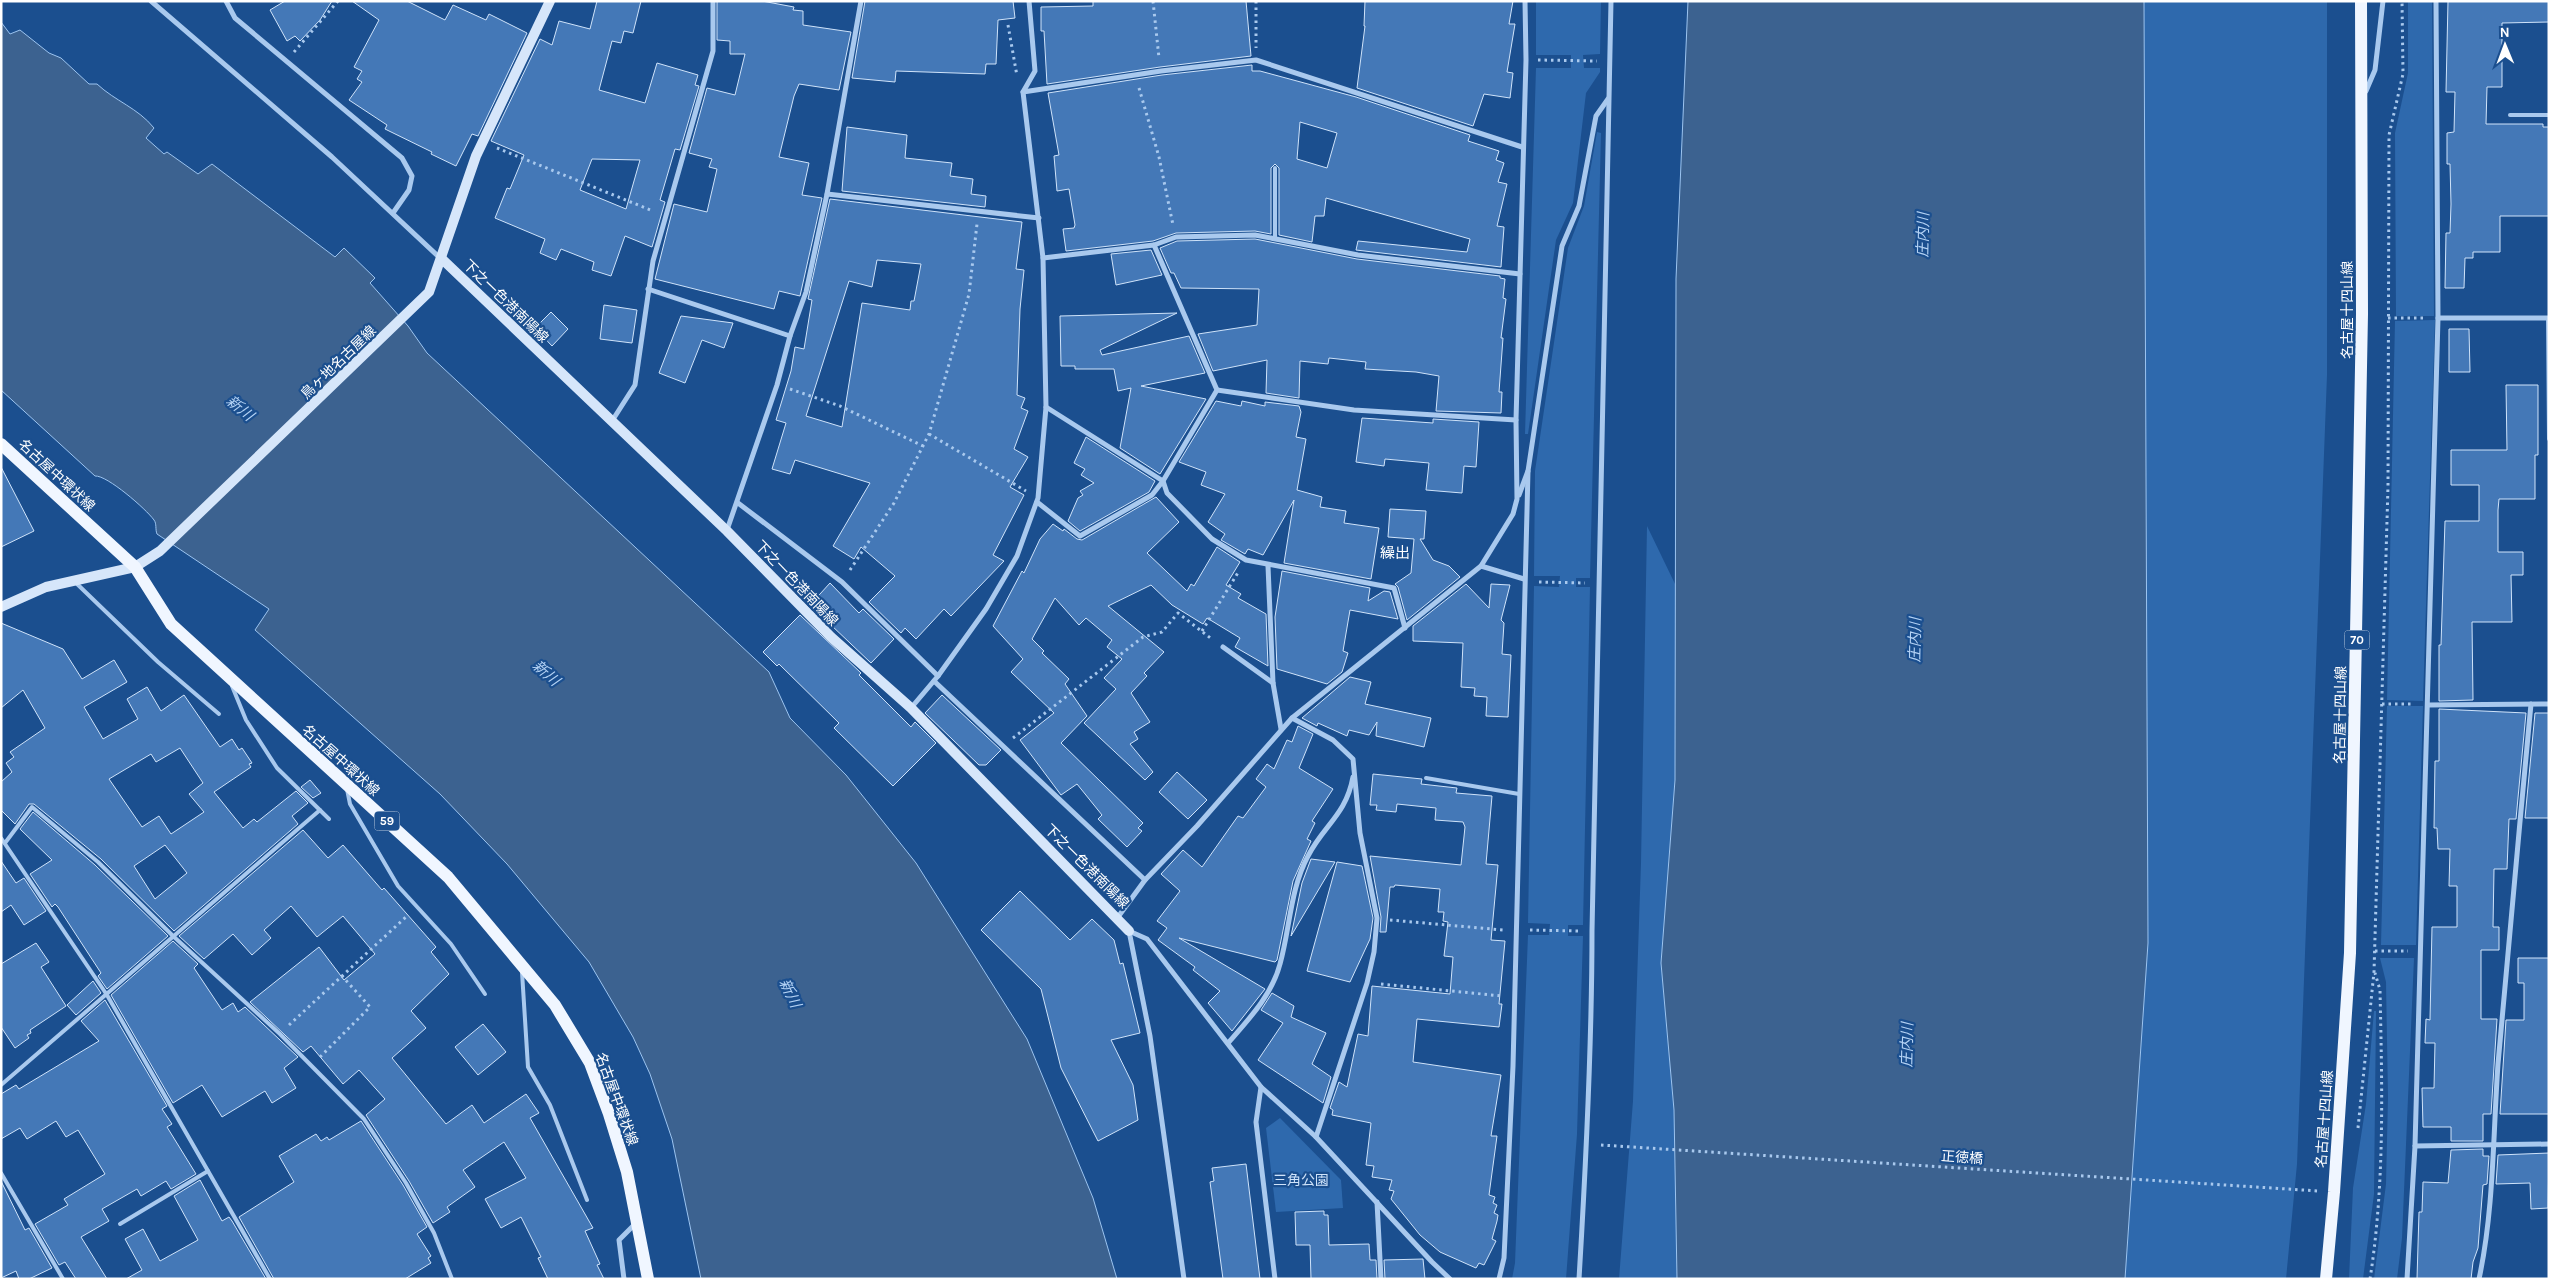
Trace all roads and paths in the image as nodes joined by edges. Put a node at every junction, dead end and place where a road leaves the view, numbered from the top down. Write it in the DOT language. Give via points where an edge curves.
graph roads {
  1 [pos="151,1"];
  2 [pos="226,1"];
  3 [pos="338,1"];
  4 [pos="550,1"];
  5 [pos="712,1"];
  6 [pos="862,1"];
  7 [pos="1029,1"];
  8 [pos="1153,1"];
  9 [pos="1256,1"];
  10 [pos="1525,1"];
  11 [pos="1611,1"];
  12 [pos="2361,1"];
  13 [pos="2383,1"];
  14 [pos="2402,1"];
  15 [pos="2436,1"];
  16 [pos="1008,25"];
  17 [pos="1256,60"];
  18 [pos="1526,60"];
  19 [pos="286,61"];
  20 [pos="1584,61"];
  21 [pos="1161,71"];
  22 [pos="1136,75"];
  23 [pos="1023,92"];
  24 [pos="1608,98"];
  25 [pos="2361,101"];
  26 [pos="2510,115"];
  27 [pos="2549,115"];
  28 [pos="482,143"];
  29 [pos="1522,147"];
  30 [pos="1275,168"];
  31 [pos="827,194"];
  32 [pos="979,211"];
  33 [pos="393,213"];
  34 [pos="665,215"];
  35 [pos="1038,218"];
  36 [pos="1176,238"];
  37 [pos="1275,239"];
  38 [pos="1154,245"];
  39 [pos="1043,258"];
  40 [pos="442,259"];
  41 [pos="1520,274"];
  42 [pos="648,289"];
  43 [pos="2388,318"];
  44 [pos="2438,318"];
  45 [pos="2548,318"];
  46 [pos="790,336"];
  47 [pos="777,385"];
  48 [pos="1217,390"];
  49 [pos="1046,407"];
  50 [pos="1516,420"];
  51 [pos="612,421"];
  52 [pos="929,434"];
  53 [pos="2549,439"];
  54 [pos="1,444"];
  55 [pos="923,446"];
  56 [pos="1528,472"];
  57 [pos="1163,481"];
  58 [pos="1517,499"];
  59 [pos="1038,500"];
  60 [pos="738,503"];
  61 [pos="727,531"];
  62 [pos="1246,560"];
  63 [pos="1268,566"];
  64 [pos="1481,566"];
  65 [pos="135,567"];
  66 [pos="1523,580"];
  67 [pos="74,582"];
  68 [pos="842,582"];
  69 [pos="1576,582"];
  70 [pos="1,607"];
  71 [pos="1405,628"];
  72 [pos="1202,631"];
  73 [pos="1223,647"];
  74 [pos="936,678"];
  75 [pos="229,679"];
  76 [pos="1273,683"];
  77 [pos="2382,704"];
  78 [pos="2428,704"];
  79 [pos="2531,704"];
  80 [pos="2549,704"];
  81 [pos="911,708"];
  82 [pos="219,714"];
  83 [pos="1292,718"];
  84 [pos="1281,729"];
  85 [pos="1002,746"];
  86 [pos="1354,769"];
  87 [pos="1426,778"];
  88 [pos="346,784"];
  89 [pos="1519,794"];
  90 [pos="320,810"];
  91 [pos="329,819"];
  92 [pos="1,838"];
  93 [pos="5,843"];
  94 [pos="1144,880"];
  95 [pos="417,907"];
  96 [pos="1118,917"];
  97 [pos="1377,918"];
  98 [pos="1516,930"];
  99 [pos="1568,930"];
  100 [pos="1129,931"];
  101 [pos="173,936"];
  102 [pos="2375,951"];
  103 [pos="2418,952"];
  104 [pos="521,965"];
  105 [pos="2374,972"];
  106 [pos="342,976"];
  107 [pos="1367,983"];
  108 [pos="486,994"];
  109 [pos="108,995"];
  110 [pos="1515,997"];
  111 [pos="280,1034"];
  112 [pos="1228,1043"];
  113 [pos="311,1066"];
  114 [pos="1,1085"];
  115 [pos="1261,1087"];
  116 [pos="2357,1135"];
  117 [pos="1316,1137"];
  118 [pos="1588,1144"];
  119 [pos="2549,1144"];
  120 [pos="2492,1145"];
  121 [pos="2415,1146"];
  122 [pos="208,1171"];
  123 [pos="1,1173"];
  124 [pos="2334,1192"];
  125 [pos="587,1200"];
  126 [pos="1377,1202"];
  127 [pos="637,1223"];
  128 [pos="120,1224"];
  129 [pos="63,1279"];
  130 [pos="270,1279"];
  131 [pos="452,1279"];
  132 [pos="624,1279"];
  133 [pos="648,1279"];
  134 [pos="1184,1279"];
  135 [pos="1275,1279"];
  136 [pos="1382,1279"];
  137 [pos="1450,1279"];
  138 [pos="1499,1279"];
  139 [pos="1579,1279"];
  140 [pos="2326,1279"];
  141 [pos="2370,1279"];
  142 [pos="2407,1279"];
  143 [pos="2479,1279"];
  1 -- 33 [label="street"];
  2 -- 19 [label="street" via="236,18"];
  3 -- 19 [label="path"];
  4 -- 28 [label="main road, 鳥ヶ地名古屋線"];
  5 -- 34 [label="street" via="713,51"];
  6 -- 31 [label="street"];
  7 -- 23 [label="street" via="1035,71"];
  8 -- 21 [label="path"];
  9 -- 17 [label="path"];
  10 -- 18 [label="street"];
  11 -- 24 [label="street"];
  12 -- 25 [label="main road, 名古屋十四山線 / 70"];
  13 -- 25 [label="street" via="2375,70"];
  14 -- 43 [label="path" via="2403,74 2389,135"];
  15 -- 44 [label="street"];
  16 -- 23 [label="path" via="1016,76"];
  17 -- 21 [label="street"];
  17 -- 29 [label="street"];
  18 -- 20 [label="path"];
  18 -- 29 [label="street"];
  19 -- 33 [label="street" via="402,158 412,176 409,190"];
  21 -- 22 [label="street"];
  22 -- 23 [label="street"];
  22 -- 36 [label="path" via="1159,157"];
  23 -- 35 [label="street"];
  24 -- 56 [label="street" via="1596,116 1579,206 1562,246"];
  24 -- 118 [label="street"];
  25 -- 124 [label="main road, 名古屋十四山線 / 70" via="2362,314 2351,924"];
  26 -- 27 [label="lane"];
  28 -- 34 [label="path"];
  28 -- 40 [label="main road, 鳥ヶ地名古屋線"];
  29 -- 41 [label="street"];
  30 -- 37 [label="lane"];
  31 -- 32 [label="street"];
  31 -- 46 [label="street" via="806,292"];
  32 -- 35 [label="street"];
  32 -- 52 [label="path" via="969,294"];
  33 -- 40 [label="street"];
  34 -- 42 [label="street"];
  35 -- 39 [label="street"];
  36 -- 37 [label="street" via="1255,235"];
  36 -- 38 [label="street"];
  37 -- 41 [label="street" via="1358,255"];
  38 -- 39 [label="street"];
  38 -- 48 [label="street"];
  39 -- 49 [label="street"];
  40 -- 51 [label="main road, 下之一色港南陽線"];
  40 -- 65 [label="main road, 鳥ヶ地名古屋線" via="429,292 160,551"];
  41 -- 50 [label="street"];
  42 -- 46 [label="street"];
  42 -- 51 [label="street" via="634,385"];
  43 -- 44 [label="path"];
  43 -- 77 [label="path" via="2388,486"];
  44 -- 45 [label="street"];
  44 -- 78 [label="street"];
  45 -- 53 [label="lane"];
  46 -- 47 [label="street"];
  47 -- 55 [label="path" via="840,406"];
  47 -- 60 [label="street"];
  48 -- 50 [label="street" via="1354,410"];
  48 -- 57 [label="street"];
  49 -- 57 [label="street"];
  49 -- 59 [label="street"];
  50 -- 58 [label="street"];
  51 -- 61 [label="main road, 下之一色港南陽線"];
  52 -- 55 [label="path"];
  52 -- 59 [label="path"];
  54 -- 65 [label="main road, 名古屋中環状線 / 59"];
  55 -- 68 [label="path" via="894,502"];
  56 -- 58 [label="street"];
  56 -- 66 [label="street"];
  57 -- 59 [label="street" via="1152,495 1080,536"];
  57 -- 62 [label="street" via="1167,493 1212,539"];
  58 -- 64 [label="street" via="1513,514"];
  59 -- 74 [label="street" via="1017,556 986,609"];
  60 -- 61 [label="street"];
  60 -- 68 [label="street"];
  61 -- 81 [label="main road, 下之一色港南陽線" via="831,637"];
  62 -- 63 [label="street"];
  62 -- 72 [label="path"];
  63 -- 71 [label="street" via="1394,588"];
  63 -- 76 [label="street"];
  64 -- 66 [label="street"];
  64 -- 71 [label="street"];
  65 -- 67 [label="main road, 鳥ヶ地名古屋線"];
  65 -- 75 [label="main road, 名古屋中環状線 / 59" via="170,624"];
  66 -- 69 [label="path"];
  66 -- 89 [label="street"];
  67 -- 70 [label="main road, 鳥ヶ地名古屋線" via="46,587"];
  67 -- 82 [label="lane" via="158,662"];
  68 -- 74 [label="street"];
  71 -- 83 [label="street"];
  72 -- 73 [label="path"];
  72 -- 85 [label="path" via="1178,613 1162,632 1143,637"];
  73 -- 76 [label="street"];
  74 -- 81 [label="street"];
  74 -- 85 [label="street"];
  75 -- 88 [label="main road, 名古屋中環状線 / 59"];
  75 -- 90 [label="lane" via="246,720 278,768"];
  76 -- 84 [label="street"];
  77 -- 78 [label="path"];
  77 -- 102 [label="path"];
  78 -- 79 [label="street"];
  78 -- 103 [label="street"];
  79 -- 80 [label="street"];
  79 -- 120 [label="street"];
  81 -- 96 [label="main road, 下之一色港南陽線"];
  83 -- 84 [label="street"];
  83 -- 86 [label="street" via="1334,740 1353,759"];
  84 -- 94 [label="street" via="1197,826"];
  85 -- 94 [label="street"];
  86 -- 97 [label="street" via="1360,833"];
  86 -- 112 [label="street" via="1350,793 1341,812 1307,857 1290,914 1280,965 1259,1007"];
  87 -- 89 [label="lane"];
  88 -- 95 [label="lane" via="350,804 398,886"];
  88 -- 104 [label="main road, 名古屋中環状線 / 59" via="448,877"];
  89 -- 98 [label="street"];
  90 -- 91 [label="lane"];
  90 -- 101 [label="lane"];
  92 -- 93 [label="lane"];
  93 -- 101 [label="lane" via="32,807 98,862"];
  93 -- 109 [label="lane"];
  94 -- 96 [label="street"];
  95 -- 106 [label="path"];
  95 -- 108 [label="lane" via="451,944"];
  96 -- 100 [label="main road, 下之一色港南陽線"];
  97 -- 98 [label="path"];
  97 -- 107 [label="street"];
  98 -- 99 [label="path"];
  98 -- 110 [label="street"];
  100 -- 112 [label="street" via="1147,939"];
  100 -- 134 [label="street" via="1150,1036"];
  101 -- 109 [label="lane"];
  101 -- 111 [label="lane"];
  102 -- 103 [label="path"];
  102 -- 105 [label="path"];
  103 -- 121 [label="street"];
  104 -- 125 [label="lane" via="528,1067 550,1105"];
  104 -- 127 [label="main road, 名古屋中環状線 / 59" via="555,1005 590,1063 617,1139"];
  105 -- 116 [label="path"];
  105 -- 141 [label="path" via="2380,990 2382,1102 2379,1189"];
  106 -- 111 [label="path"];
  106 -- 113 [label="path" via="370,1007"];
  107 -- 110 [label="path"];
  107 -- 117 [label="street"];
  109 -- 114 [label="lane"];
  109 -- 122 [label="lane"];
  110 -- 138 [label="street" via="1504,1258"];
  111 -- 113 [label="lane"];
  112 -- 115 [label="street"];
  113 -- 131 [label="lane" via="364,1119 406,1182 434,1233"];
  115 -- 117 [label="street"];
  115 -- 135 [label="street" via="1256,1122"];
  117 -- 126 [label="street"];
  118 -- 124 [label="path, 正徳橋"];
  118 -- 139 [label="street"];
  119 -- 120 [label="street"];
  120 -- 121 [label="street"];
  120 -- 143 [label="street" via="2490,1202"];
  121 -- 142 [label="street"];
  122 -- 128 [label="lane"];
  122 -- 130 [label="lane"];
  123 -- 129 [label="lane"];
  124 -- 140 [label="main road, 名古屋十四山線 / 70"];
  126 -- 136 [label="street"];
  126 -- 137 [label="street"];
  127 -- 132 [label="street" via="619,1240"];
  127 -- 133 [label="main road, 名古屋中環状線 / 59"];
}
